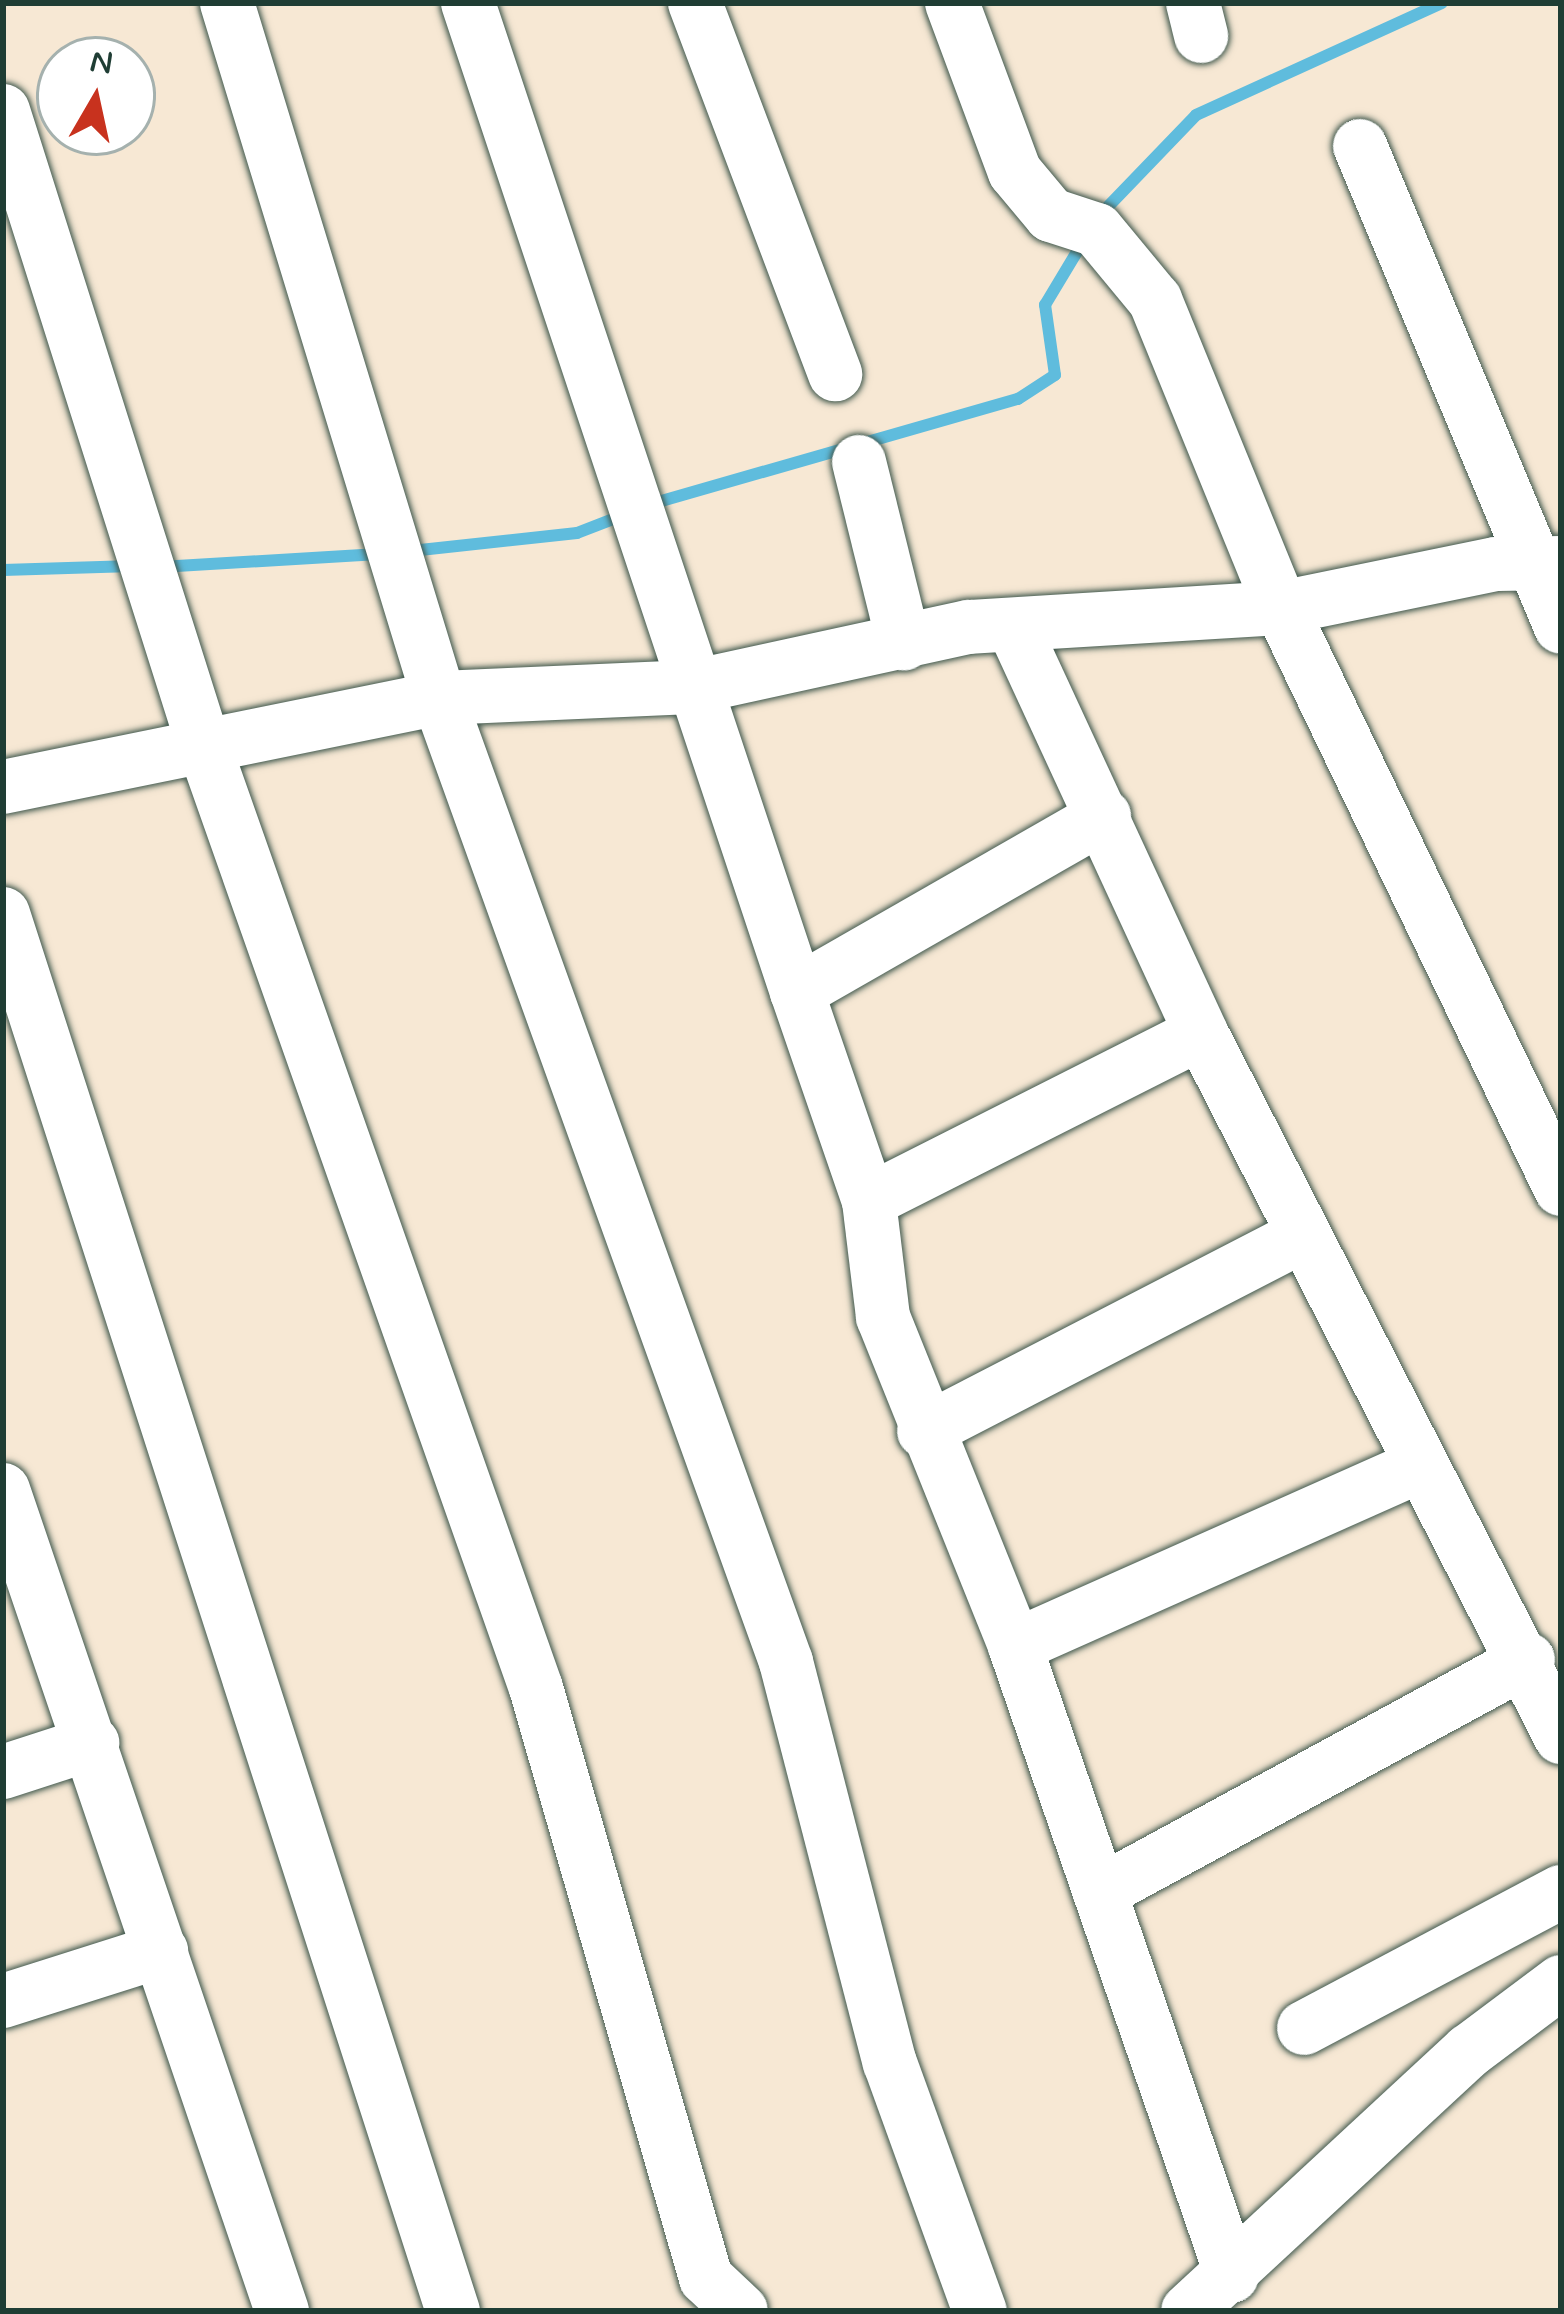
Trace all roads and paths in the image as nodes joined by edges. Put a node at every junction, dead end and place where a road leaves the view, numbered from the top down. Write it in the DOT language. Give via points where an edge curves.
graph roads {
  1 [pos="227,3"];
  2 [pos="469,3"];
  3 [pos="695,3"];
  4 [pos="952,3"];
  5 [pos="3,111"];
  6 [pos="1360,146"];
  7 [pos="835,374"];
  8 [pos="859,462"];
  9 [pos="1546,564"];
  10 [pos="1281,608"];
  11 [pos="1013,626"];
  12 [pos="1561,627"];
  13 [pos="904,644"];
  14 [pos="693,687"];
  15 [pos="439,698"];
  16 [pos="202,743"];
  17 [pos="3,787"];
  18 [pos="1104,817"];
  19 [pos="3,914"];
  20 [pos="797,992"];
  21 [pos="1201,1033"];
  22 [pos="1561,1189"];
  23 [pos="868,1201"];
  24 [pos="1303,1235"];
  25 [pos="925,1431"];
  26 [pos="1420,1466"];
  27 [pos="10,1524"];
  28 [pos="1015,1646"];
  29 [pos="1528,1660"];
  30 [pos="1561,1737"];
  31 [pos="92,1743"];
  32 [pos="3,1772"];
  33 [pos="1100,1892"];
  34 [pos="1561,1892"];
  35 [pos="161,1951"];
  36 [pos="1561,1982"];
  37 [pos="3,2001"];
  38 [pos="1304,2029"];
  39 [pos="1232,2276"];
  40 [pos="282,2311"];
  41 [pos="453,2311"];
  42 [pos="740,2311"];
  43 [pos="980,2311"];
  44 [pos="1188,2311"];
  1 -- 15 [label="street"];
  2 -- 14 [label="street"];
  3 -- 7 [label="street"];
  4 -- 10 [label="street" via="1015,172 1051,215 1087,228 1155,300"];
  5 -- 16 [label="street"];
  6 -- 9 [label="street"];
  8 -- 13 [label="street"];
  9 -- 10 [label="street"];
  9 -- 12 [label="street"];
  10 -- 11 [label="street"];
  10 -- 22 [label="street"];
  11 -- 13 [label="street"];
  11 -- 18 [label="street"];
  13 -- 14 [label="street"];
  14 -- 15 [label="street"];
  14 -- 20 [label="street"];
  15 -- 16 [label="street"];
  15 -- 43 [label="street" via="786,1662 890,2062"];
  16 -- 17 [label="street"];
  16 -- 42 [label="street" via="536,1688 706,2278"];
  18 -- 20 [label="street"];
  18 -- 21 [label="street"];
  19 -- 41 [label="street"];
  20 -- 23 [label="street"];
  21 -- 23 [label="street"];
  21 -- 24 [label="street"];
  23 -- 25 [label="street" via="883,1316"];
  24 -- 25 [label="street"];
  24 -- 26 [label="street"];
  25 -- 28 [label="street"];
  26 -- 28 [label="street"];
  26 -- 29 [label="street"];
  27 -- 31 [label="street"];
  28 -- 33 [label="street"];
  29 -- 30 [label="street"];
  29 -- 33 [label="street"];
  31 -- 32 [label="street"];
  31 -- 35 [label="street"];
  33 -- 39 [label="street"];
  34 -- 38 [label="street"];
  35 -- 37 [label="street"];
  35 -- 40 [label="street"];
  36 -- 39 [label="street" via="1469,2051"];
  39 -- 44 [label="street"];
}
